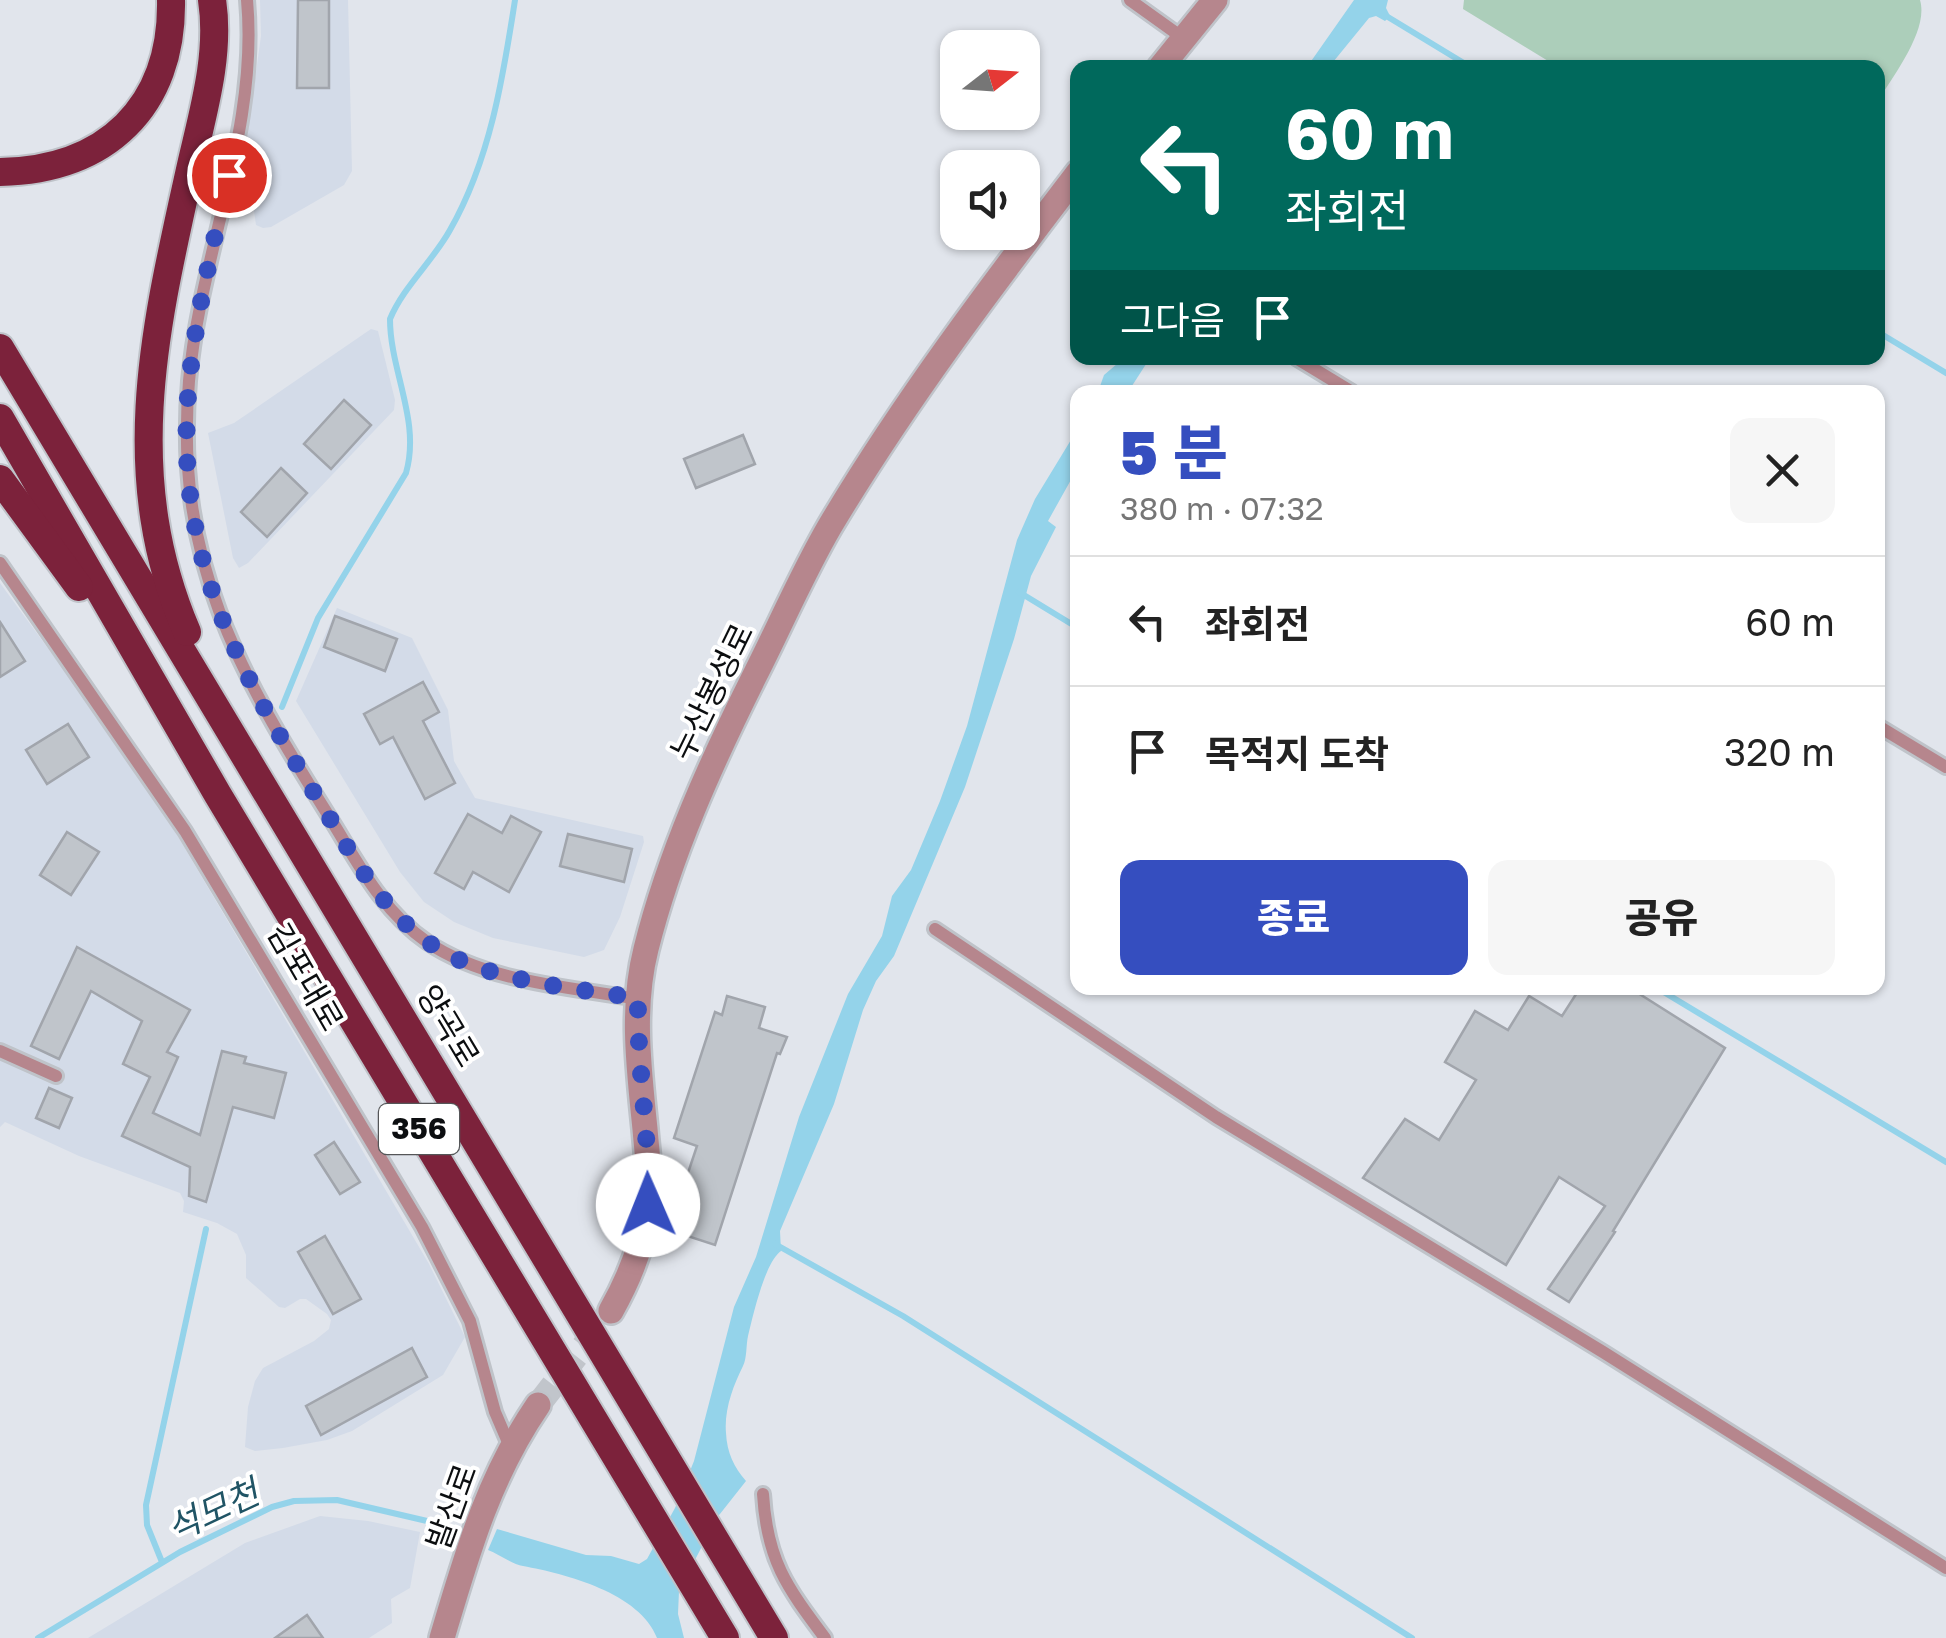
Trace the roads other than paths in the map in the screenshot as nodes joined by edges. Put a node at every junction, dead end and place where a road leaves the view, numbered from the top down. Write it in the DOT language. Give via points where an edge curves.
graph roads {
  1 [pos="172,0"];
  2 [pos="212,0"];
  3 [pos="247,0"];
  4 [pos="1130,0"];
  5 [pos="1215,0"];
  6 [pos="1183,38"];
  7 [pos="1166,60"];
  8 [pos="0,172"];
  9 [pos="1070,184"];
  10 [pos="0,348"];
  11 [pos="1308,365"];
  12 [pos="1340,385"];
  13 [pos="0,418"];
  14 [pos="0,480"];
  15 [pos="0,564"];
  16 [pos="1885,730"];
  17 [pos="1946,767"];
  18 [pos="218,796"];
  19 [pos="291,833"];
  20 [pos="935,929"];
  21 [pos="638,998"];
  22 [pos="0,1051"];
  23 [pos="56,1076"];
  24 [pos="611,1312"];
  25 [pos="538,1405"];
  26 [pos="510,1446"];
  27 [pos="763,1494"];
  28 [pos="1946,1568"];
  29 [pos="817,1634"];
  30 [pos="442,1638"];
  31 [pos="726,1638"];
  32 [pos="774,1638"];
  1 -- 8 [label="highway" via="164,64 129,124 70,162"];
  2 -- 19 [label="highway" via="207,94 153,345 152,498 172,598"];
  3 -- 21 [label="lane" via="239,123 186,419 190,500 218,614 305,778 375,890 410,929 470,964"];
  4 -- 6 [label="lane"];
  5 -- 6 [label="street"];
  6 -- 7 [label="street"];
  9 -- 21 [label="street, 누산봉성로" via="900,414 828,530 698,795 644,953"];
  10 -- 19 [label="highway, 양곡로 / 356"];
  11 -- 12 [label="lane"];
  13 -- 18 [label="highway, 356"];
  14 -- 18 [label="highway"];
  15 -- 26 [label="lane, 김포대로" via="186,831 422,1227 470,1321"];
  16 -- 17 [label="lane"];
  18 -- 31 [label="highway, 356"];
  19 -- 32 [label="highway, 양곡로 / 356"];
  20 -- 28 [label="lane" via="1202,1108"];
  21 -- 24 [label="street, 누산봉성로" via="648,1205 634,1263"];
  22 -- 23 [label="lane"];
  25 -- 26 [label="street, 발산로"];
  26 -- 30 [label="street, 발산로"];
  27 -- 29 [label="lane" via="770,1550"];
}
